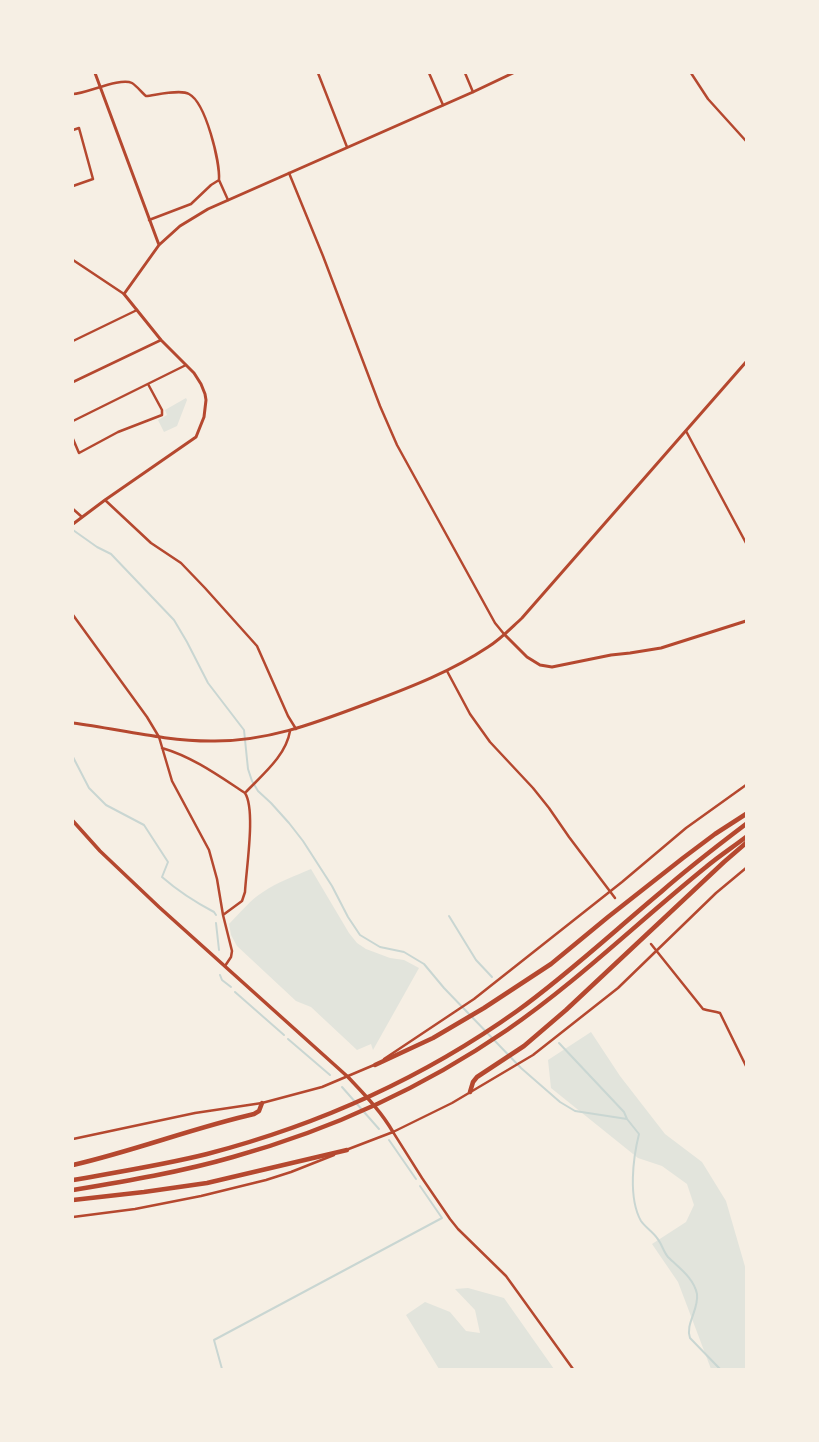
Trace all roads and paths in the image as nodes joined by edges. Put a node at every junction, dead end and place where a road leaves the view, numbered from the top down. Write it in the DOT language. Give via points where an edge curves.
graph roads {
  1 [pos="95,73"];
  2 [pos="318,73"];
  3 [pos="429,73"];
  4 [pos="465,73"];
  5 [pos="503,73"];
  6 [pos="513,73"];
  7 [pos="691,73"];
  8 [pos="505,77"];
  9 [pos="100,86"];
  10 [pos="473,92"];
  11 [pos="73,94"];
  12 [pos="443,106"];
  13 [pos="73,130"];
  14 [pos="746,141"];
  15 [pos="347,147"];
  16 [pos="289,173"];
  17 [pos="219,180"];
  18 [pos="73,186"];
  19 [pos="228,200"];
  20 [pos="149,220"];
  21 [pos="159,245"];
  22 [pos="73,260"];
  23 [pos="124,294"];
  24 [pos="138,309"];
  25 [pos="162,340"];
  26 [pos="73,341"];
  27 [pos="746,362"];
  28 [pos="186,365"];
  29 [pos="73,382"];
  30 [pos="148,384"];
  31 [pos="73,420"];
  32 [pos="686,430"];
  33 [pos="73,439"];
  34 [pos="105,500"];
  35 [pos="73,509"];
  36 [pos="82,517"];
  37 [pos="73,524"];
  38 [pos="746,543"];
  39 [pos="73,615"];
  40 [pos="746,620"];
  41 [pos="504,634"];
  42 [pos="448,671"];
  43 [pos="73,723"];
  44 [pos="296,729"];
  45 [pos="290,731"];
  46 [pos="159,737"];
  47 [pos="162,748"];
  48 [pos="746,785"];
  49 [pos="245,793"];
  50 [pos="746,814"];
  51 [pos="73,821"];
  52 [pos="746,824"];
  53 [pos="746,836"];
  54 [pos="746,843"];
  55 [pos="746,868"];
  56 [pos="610,892"];
  57 [pos="615,898"];
  58 [pos="223,915"];
  59 [pos="651,944"];
  60 [pos="656,951"];
  61 [pos="225,966"];
  62 [pos="375,1064"];
  63 [pos="746,1066"];
  64 [pos="348,1077"];
  65 [pos="470,1092"];
  66 [pos="262,1103"];
  67 [pos="393,1132"];
  68 [pos="73,1139"];
  69 [pos="347,1150"];
  70 [pos="73,1165"];
  71 [pos="73,1180"];
  72 [pos="73,1190"];
  73 [pos="73,1200"];
  74 [pos="73,1217"];
  75 [pos="573,1369"];
  1 -- 9 [label="street"];
  2 -- 15 [label="street"];
  3 -- 12 [label="street"];
  4 -- 10 [label="street"];
  5 -- 8 [label="street"];
  6 -- 8 [label="street"];
  7 -- 14 [label="street" via="708,99"];
  8 -- 10 [label="street"];
  9 -- 11 [label="street"];
  9 -- 17 [label="street" via="127,82 146,96 184,92 190,94 210,130"];
  9 -- 20 [label="street"];
  10 -- 12 [label="street"];
  12 -- 15 [label="street"];
  13 -- 18 [label="street" via="79,128 93,179"];
  15 -- 16 [label="street"];
  16 -- 19 [label="street"];
  16 -- 41 [label="street" via="397,445"];
  17 -- 19 [label="street"];
  17 -- 20 [label="street" via="191,204"];
  19 -- 21 [label="street" via="195,216"];
  20 -- 21 [label="street"];
  21 -- 23 [label="street"];
  22 -- 23 [label="street"];
  23 -- 24 [label="street"];
  24 -- 25 [label="street"];
  24 -- 26 [label="street"];
  25 -- 28 [label="street"];
  25 -- 29 [label="street"];
  27 -- 32 [label="street"];
  28 -- 30 [label="street"];
  28 -- 34 [label="street" via="201,384 206,400 199,432 181,448"];
  30 -- 31 [label="street"];
  30 -- 33 [label="street" via="162,410 162,415 118,432 80,453"];
  32 -- 38 [label="street"];
  32 -- 41 [label="street" via="548,589"];
  34 -- 36 [label="street"];
  34 -- 44 [label="street" via="151,543 181,564 257,646"];
  35 -- 36 [label="street"];
  36 -- 37 [label="street"];
  39 -- 46 [label="street"];
  40 -- 41 [label="street" via="662,648 552,667 540,665 527,657"];
  41 -- 42 [label="street" via="490,646"];
  42 -- 44 [label="street" via="384,698"];
  42 -- 56 [label="street" via="470,714 490,742 533,788"];
  43 -- 46 [label="street"];
  44 -- 45 [label="street"];
  45 -- 46 [label="street" via="240,740 210,741"];
  45 -- 49 [label="street" via="284,750"];
  46 -- 47 [label="street"];
  47 -- 49 [label="street" via="184,755"];
  47 -- 58 [label="street" via="172,781 209,850"];
  48 -- 56 [label="street" via="686,828"];
  49 -- 58 [label="street" via="251,808 245,892 242,901"];
  50 -- 62 [label="highway" via="683,858 552,964 432,1038"];
  51 -- 61 [label="main road" via="100,851"];
  52 -- 71 [label="highway" via="533,999 446,1057 376,1094 283,1131 178,1160"];
  53 -- 72 [label="highway" via="707,866 586,970 508,1030 429,1078 357,1113 234,1157 158,1175"];
  54 -- 65 [label="highway" via="566,1010 524,1046 477,1077"];
  55 -- 60 [label="street"];
  56 -- 57 [label="street"];
  56 -- 62 [label="street" via="474,999"];
  58 -- 61 [label="street" via="232,951"];
  59 -- 60 [label="street"];
  60 -- 63 [label="street" via="703,1009 720,1013"];
  60 -- 65 [label="street" via="618,988 533,1055"];
  61 -- 64 [label="main road"];
  62 -- 64 [label="street"];
  64 -- 66 [label="street" via="322,1087"];
  64 -- 67 [label="main road"];
  65 -- 67 [label="street" via="452,1104"];
  66 -- 68 [label="street"];
  66 -- 70 [label="highway" via="259,1111 254,1114"];
  67 -- 69 [label="street"];
  67 -- 75 [label="street" via="450,1219 506,1276"];
  69 -- 73 [label="highway" via="207,1183"];
  69 -- 74 [label="street" via="285,1174 201,1196"];
}
